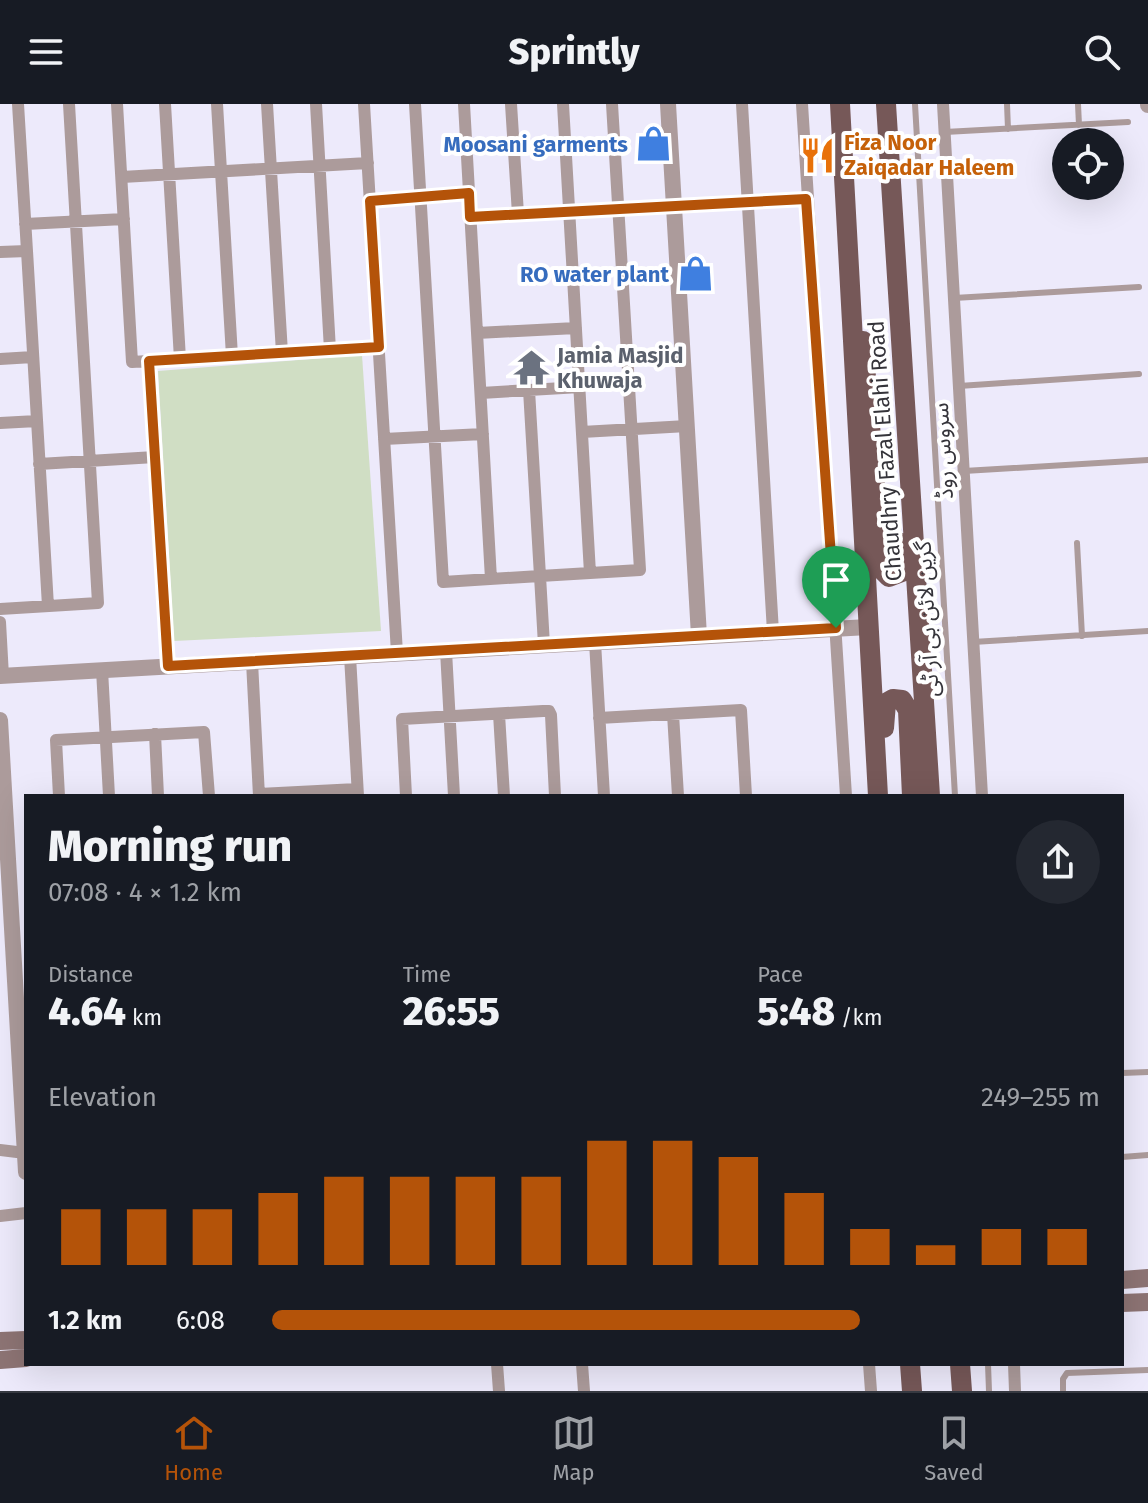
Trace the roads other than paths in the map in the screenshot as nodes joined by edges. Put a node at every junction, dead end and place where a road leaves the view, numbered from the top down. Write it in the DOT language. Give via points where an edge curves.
graph roads {
  1 [pos="18,104"];
  2 [pos="69,104"];
  3 [pos="117,104"];
  4 [pos="165,104"];
  5 [pos="217,104"];
  6 [pos="267,104"];
  7 [pos="316,104"];
  8 [pos="364,104"];
  9 [pos="415,104"];
  10 [pos="464,104"];
  11 [pos="511,104"];
  12 [pos="563,104"];
  13 [pos="612,104"];
  14 [pos="668,104"];
  15 [pos="742,104"];
  16 [pos="802,104"];
  17 [pos="840,104"];
  18 [pos="886,104"];
  19 [pos="915,104"];
  20 [pos="943,104"];
  21 [pos="1007,104"];
  22 [pos="1078,104"];
  23 [pos="1128,122"];
  24 [pos="1079,125"];
  25 [pos="1008,129"];
  26 [pos="945,132"];
  27 [pos="368,163"];
  28 [pos="319,166"];
  29 [pos="271,169"];
  30 [pos="221,172"];
  31 [pos="170,175"];
  32 [pos="122,177"];
  33 [pos="469,193"];
  34 [pos="420,196"];
  35 [pos="806,199"];
  36 [pos="370,201"];
  37 [pos="747,201"];
  38 [pos="674,205"];
  39 [pos="618,209"];
  40 [pos="569,211"];
  41 [pos="518,214"];
  42 [pos="470,217"];
  43 [pos="124,219"];
  44 [pos="76,222"];
  45 [pos="25,224"];
  46 [pos="27,251"];
  47 [pos="0,252"];
  48 [pos="849,281"];
  49 [pos="1139,287"];
  50 [pos="899,296"];
  51 [pos="954,298"];
  52 [pos="576,328"];
  53 [pos="477,333"];
  54 [pos="379,347"];
  55 [pos="330,350"];
  56 [pos="282,353"];
  57 [pos="232,356"];
  58 [pos="33,357"];
  59 [pos="0,359"];
  60 [pos="180,359"];
  61 [pos="149,361"];
  62 [pos="1139,374"];
  63 [pos="959,386"];
  64 [pos="580,387"];
  65 [pos="529,390"];
  66 [pos="481,393"];
  67 [pos="37,421"];
  68 [pos="0,423"];
  69 [pos="687,426"];
  70 [pos="631,429"];
  71 [pos="582,432"];
  72 [pos="483,434"];
  73 [pos="434,436"];
  74 [pos="384,439"];
  75 [pos="155,457"];
  76 [pos="1148,460"];
  77 [pos="90,461"];
  78 [pos="39,464"];
  79 [pos="964,471"];
  80 [pos="1077,543"];
  81 [pos="590,573"];
  82 [pos="540,576"];
  83 [pos="491,579"];
  84 [pos="48,606"];
  85 [pos="0,609"];
  86 [pos="0,622"];
  87 [pos="868,627"];
  88 [pos="836,628"];
  89 [pos="1148,631"];
  90 [pos="773,632"];
  91 [pos="699,636"];
  92 [pos="1082,636"];
  93 [pos="595,642"];
  94 [pos="973,642"];
  95 [pos="544,645"];
  96 [pos="446,651"];
  97 [pos="397,653"];
  98 [pos="350,656"];
  99 [pos="252,662"];
  100 [pos="168,666"];
  101 [pos="102,670"];
  102 [pos="2,676"];
  103 [pos="499,714"];
  104 [pos="673,714"];
  105 [pos="450,717"];
  106 [pos="599,718"];
  107 [pos="0,720"];
  108 [pos="155,734"];
  109 [pos="105,737"];
  110 [pos="358,793"];
  111 [pos="59,794"];
  112 [pos="109,794"];
  113 [pos="158,794"];
  114 [pos="209,794"];
  115 [pos="259,794"];
  116 [pos="308,794"];
  117 [pos="406,794"];
  118 [pos="454,794"];
  119 [pos="504,794"];
  120 [pos="555,794"];
  121 [pos="604,794"];
  122 [pos="678,794"];
  123 [pos="746,794"];
  124 [pos="846,794"];
  125 [pos="878,794"];
  126 [pos="887,794"];
  127 [pos="912,794"];
  128 [pos="930,794"];
  129 [pos="955,794"];
  130 [pos="982,794"];
  131 [pos="18,912"];
  132 [pos="1148,1072"];
  133 [pos="1124,1073"];
  134 [pos="24,1093"];
  135 [pos="0,1150"];
  136 [pos="24,1153"];
  137 [pos="1148,1155"];
  138 [pos="1124,1157"];
  139 [pos="24,1213"];
  140 [pos="0,1216"];
  141 [pos="1148,1278"];
  142 [pos="1124,1280"];
  143 [pos="1148,1302"];
  144 [pos="1124,1303"];
  145 [pos="24,1340"];
  146 [pos="0,1341"];
  147 [pos="24,1358"];
  148 [pos="0,1360"];
  149 [pos="497,1366"];
  150 [pos="582,1366"];
  151 [pos="869,1366"];
  152 [pos="910,1366"];
  153 [pos="960,1366"];
  154 [pos="988,1366"];
  155 [pos="1014,1366"];
  156 [pos="1148,1370"];
  157 [pos="499,1391"];
  158 [pos="584,1391"];
  159 [pos="871,1391"];
  160 [pos="912,1391"];
  161 [pos="962,1391"];
  162 [pos="989,1391"];
  163 [pos="1015,1391"];
  164 [pos="1063,1391"];
  1 -- 45 [label="street"];
  2 -- 44 [label="street"];
  3 -- 32 [label="street"];
  4 -- 31 [label="street"];
  5 -- 30 [label="street"];
  6 -- 29 [label="street"];
  7 -- 28 [label="street"];
  8 -- 27 [label="street"];
  9 -- 34 [label="street"];
  10 -- 33 [label="street"];
  11 -- 41 [label="street"];
  12 -- 40 [label="street"];
  13 -- 39 [label="street"];
  14 -- 38 [label="street"];
  15 -- 37 [label="street"];
  16 -- 35 [label="street"];
  17 -- 48 [label="main road, Chaudhry Fazal Elahi Road"];
  18 -- 50 [label="main road, Chaudhry Fazal Elahi Road"];
  19 -- 129 [label="lane, گرین لائن بی آر ٹی"];
  20 -- 26 [label="street, سروس روڈ"];
  21 -- 25 [label="lane"];
  22 -- 24 [label="lane"];
  23 -- 24 [label="lane"];
  24 -- 25 [label="lane"];
  25 -- 26 [label="lane"];
  26 -- 51 [label="street, سروس روڈ"];
  27 -- 28 [label="street"];
  27 -- 36 [label="street"];
  28 -- 29 [label="street"];
  28 -- 55 [label="street"];
  29 -- 30 [label="street"];
  29 -- 56 [label="street"];
  30 -- 31 [label="street"];
  30 -- 57 [label="street"];
  31 -- 32 [label="street"];
  31 -- 60 [label="street"];
  32 -- 43 [label="street"];
  33 -- 34 [label="street"];
  33 -- 42 [label="street"];
  34 -- 36 [label="street"];
  34 -- 73 [label="street"];
  35 -- 37 [label="street"];
  35 -- 88 [label="street"];
  36 -- 54 [label="street"];
  37 -- 38 [label="street"];
  37 -- 90 [label="street"];
  38 -- 39 [label="street"];
  38 -- 69 [label="street"];
  39 -- 40 [label="street"];
  39 -- 70 [label="street"];
  40 -- 41 [label="street"];
  40 -- 52 [label="street"];
  41 -- 42 [label="street"];
  42 -- 53 [label="street"];
  43 -- 44 [label="street"];
  43 -- 61 [label="street" via="132,362"];
  44 -- 45 [label="street"];
  44 -- 77 [label="street"];
  45 -- 46 [label="street"];
  46 -- 47 [label="street"];
  46 -- 58 [label="street"];
  48 -- 50 [label="main road" via="867,359 882,570 893,577 903,568 892,349"];
  48 -- 87 [label="main road, Chaudhry Fazal Elahi Road"];
  49 -- 51 [label="lane"];
  50 -- 128 [label="main road, Chaudhry Fazal Elahi Road"];
  51 -- 63 [label="street, سروس روڈ"];
  52 -- 53 [label="street"];
  52 -- 64 [label="street"];
  53 -- 66 [label="street"];
  54 -- 55 [label="street"];
  54 -- 74 [label="street"];
  55 -- 56 [label="street"];
  56 -- 57 [label="street"];
  57 -- 60 [label="street"];
  58 -- 59 [label="street"];
  58 -- 67 [label="street"];
  60 -- 61 [label="street"];
  61 -- 75 [label="street"];
  62 -- 63 [label="lane"];
  63 -- 79 [label="street, سروس روڈ"];
  64 -- 65 [label="street"];
  64 -- 71 [label="street"];
  65 -- 66 [label="street"];
  65 -- 82 [label="street"];
  66 -- 72 [label="street"];
  67 -- 68 [label="street"];
  67 -- 78 [label="street"];
  69 -- 70 [label="street"];
  69 -- 91 [label="street"];
  70 -- 71 [label="street"];
  70 -- 81 [label="street" via="640,570"];
  71 -- 81 [label="street"];
  72 -- 73 [label="street"];
  72 -- 83 [label="street"];
  73 -- 74 [label="street"];
  73 -- 83 [label="street" via="443,582"];
  74 -- 97 [label="street"];
  75 -- 77 [label="street"];
  75 -- 100 [label="street"];
  76 -- 79 [label="lane"];
  77 -- 78 [label="street"];
  77 -- 84 [label="street" via="98,603"];
  78 -- 84 [label="street"];
  79 -- 94 [label="street, سروس روڈ"];
  80 -- 92 [label="lane"];
  81 -- 82 [label="street"];
  82 -- 83 [label="street"];
  82 -- 95 [label="street"];
  84 -- 85 [label="street"];
  86 -- 102 [label="street"];
  87 -- 88 [label="street"];
  87 -- 125 [label="main road, Chaudhry Fazal Elahi Road"];
  88 -- 90 [label="street"];
  88 -- 124 [label="street"];
  89 -- 92 [label="lane"];
  90 -- 91 [label="street"];
  91 -- 93 [label="street"];
  92 -- 94 [label="lane"];
  93 -- 95 [label="street"];
  93 -- 106 [label="street"];
  94 -- 130 [label="street, سروس روڈ"];
  95 -- 96 [label="street"];
  96 -- 97 [label="street"];
  96 -- 105 [label="street"];
  97 -- 98 [label="street"];
  98 -- 99 [label="street"];
  98 -- 110 [label="street"];
  99 -- 100 [label="street"];
  99 -- 115 [label="street"];
  100 -- 101 [label="street"];
  101 -- 102 [label="street"];
  101 -- 109 [label="street"];
  103 -- 105 [label="street"];
  103 -- 119 [label="street"];
  103 -- 120 [label="street" via="549,711"];
  104 -- 106 [label="street"];
  104 -- 122 [label="street"];
  104 -- 123 [label="street" via="741,710"];
  105 -- 117 [label="street" via="402,719"];
  105 -- 118 [label="street"];
  106 -- 121 [label="street"];
  107 -- 131 [label="street"];
  108 -- 109 [label="street"];
  108 -- 113 [label="street"];
  108 -- 114 [label="street" via="204,732"];
  109 -- 111 [label="street" via="56,740"];
  109 -- 112 [label="street"];
  110 -- 116 [label="street"];
  126 -- 127 [label="main road" via="883,711 897,698 908,710"];
  131 -- 134 [label="street"];
  132 -- 133 [label="lane"];
  135 -- 136 [label="street"];
  137 -- 138 [label="lane"];
  139 -- 140 [label="street"];
  141 -- 142 [label="main road"];
  143 -- 144 [label="main road"];
  145 -- 146 [label="main road"];
  147 -- 148 [label="main road"];
  149 -- 157 [label="street"];
  150 -- 158 [label="street"];
  151 -- 159 [label="street"];
  152 -- 160 [label="main road"];
  153 -- 161 [label="main road"];
  154 -- 162 [label="lane"];
  155 -- 163 [label="street"];
  156 -- 164 [label="lane" via="1067,1373"];
}
